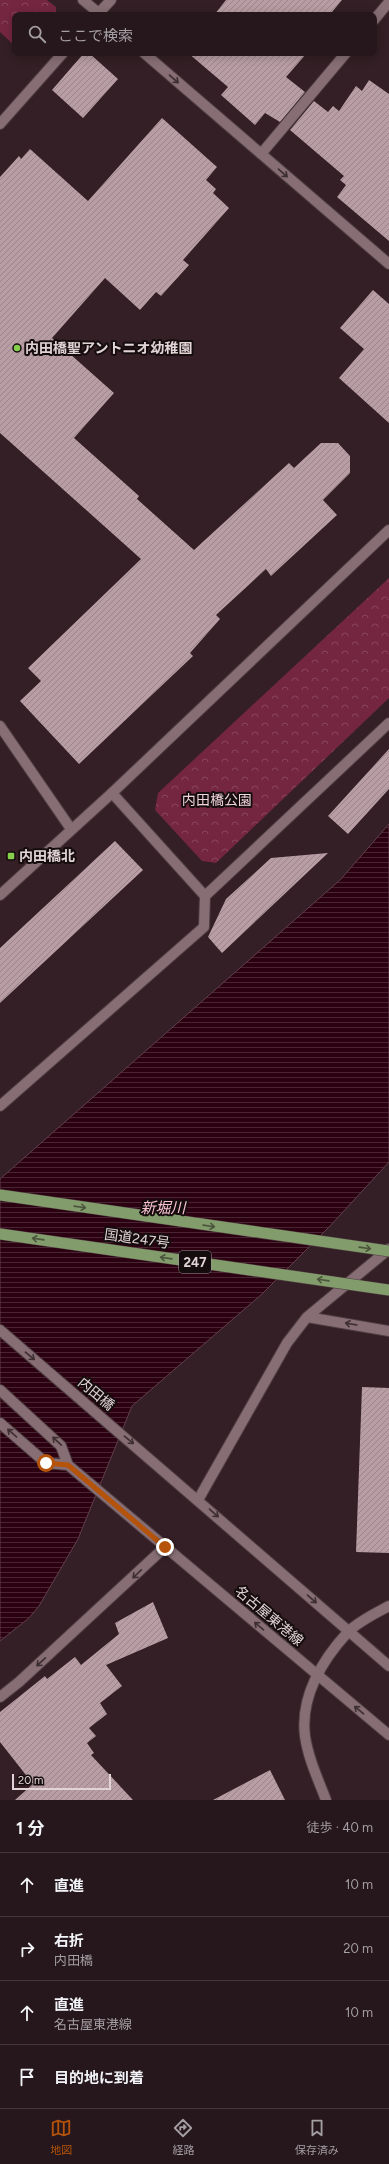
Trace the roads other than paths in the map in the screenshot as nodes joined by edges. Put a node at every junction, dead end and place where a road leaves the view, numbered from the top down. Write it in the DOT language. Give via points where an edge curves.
graph roads {
  1 [pos="83,0"];
  2 [pos="111,0"];
  3 [pos="389,2"];
  4 [pos="97,12"];
  5 [pos="101,12"];
  6 [pos="377,16"];
  7 [pos="60,56"];
  8 [pos="147,56"];
  9 [pos="343,56"];
  10 [pos="0,124"];
  11 [pos="261,154"];
  12 [pos="389,264"];
  13 [pos="389,530"];
  14 [pos="389,723"];
  15 [pos="0,726"];
  16 [pos="112,793"];
  17 [pos="71,829"];
  18 [pos="0,896"];
  19 [pos="205,896"];
  20 [pos="0,1106"];
  21 [pos="0,1196"];
  22 [pos="0,1234"];
  23 [pos="389,1250"];
  24 [pos="389,1290"];
  25 [pos="307,1317"];
  26 [pos="0,1330"];
  27 [pos="389,1331"];
  28 [pos="0,1390"];
  29 [pos="0,1423"];
  30 [pos="68,1465"];
  31 [pos="198,1500"];
  32 [pos="165,1547"];
  33 [pos="389,1606"];
  34 [pos="349,1632"];
  35 [pos="389,1666"];
  36 [pos="316,1674"];
  37 [pos="0,1697"];
  38 [pos="389,1735"];
  39 [pos="326,1800"];
  1 -- 4 [label="street"];
  2 -- 5 [label="street"];
  3 -- 6 [label="street"];
  7 -- 10 [label="street"];
  8 -- 11 [label="street, one-way"];
  9 -- 11 [label="street"];
  11 -- 12 [label="street, one-way"];
  13 -- 16 [label="street"];
  14 -- 19 [label="street"];
  15 -- 17 [label="street"];
  16 -- 17 [label="street"];
  16 -- 19 [label="street"];
  17 -- 18 [label="street"];
  19 -- 20 [label="street" via="204,927"];
  21 -- 23 [label="highway, 国道247号, one-way, bridge"];
  24 -- 22 [label="highway, 国道247号 / 247, one-way, bridge"];
  23 -- 25 [label="street"];
  27 -- 25 [label="street, one-way"];
  25 -- 31 [label="street" via="287,1343"];
  26 -- 31 [label="street, 内田橋, one-way"];
  30 -- 28 [label="street, one-way" via="62,1446"];
  30 -- 29 [label="street, one-way" via="46,1463"];
  30 -- 32 [label="street, 名古屋東港線"];
  31 -- 34 [label="street, one-way"];
  36 -- 32 [label="street, 名古屋東港線, one-way"];
  32 -- 37 [label="street, one-way"];
  33 -- 34 [label="street"];
  34 -- 35 [label="street"];
  34 -- 36 [label="street"];
  38 -- 36 [label="street, 名古屋東港線, one-way"];
  36 -- 39 [label="street" via="305,1712 305,1736 310,1758"];
}
